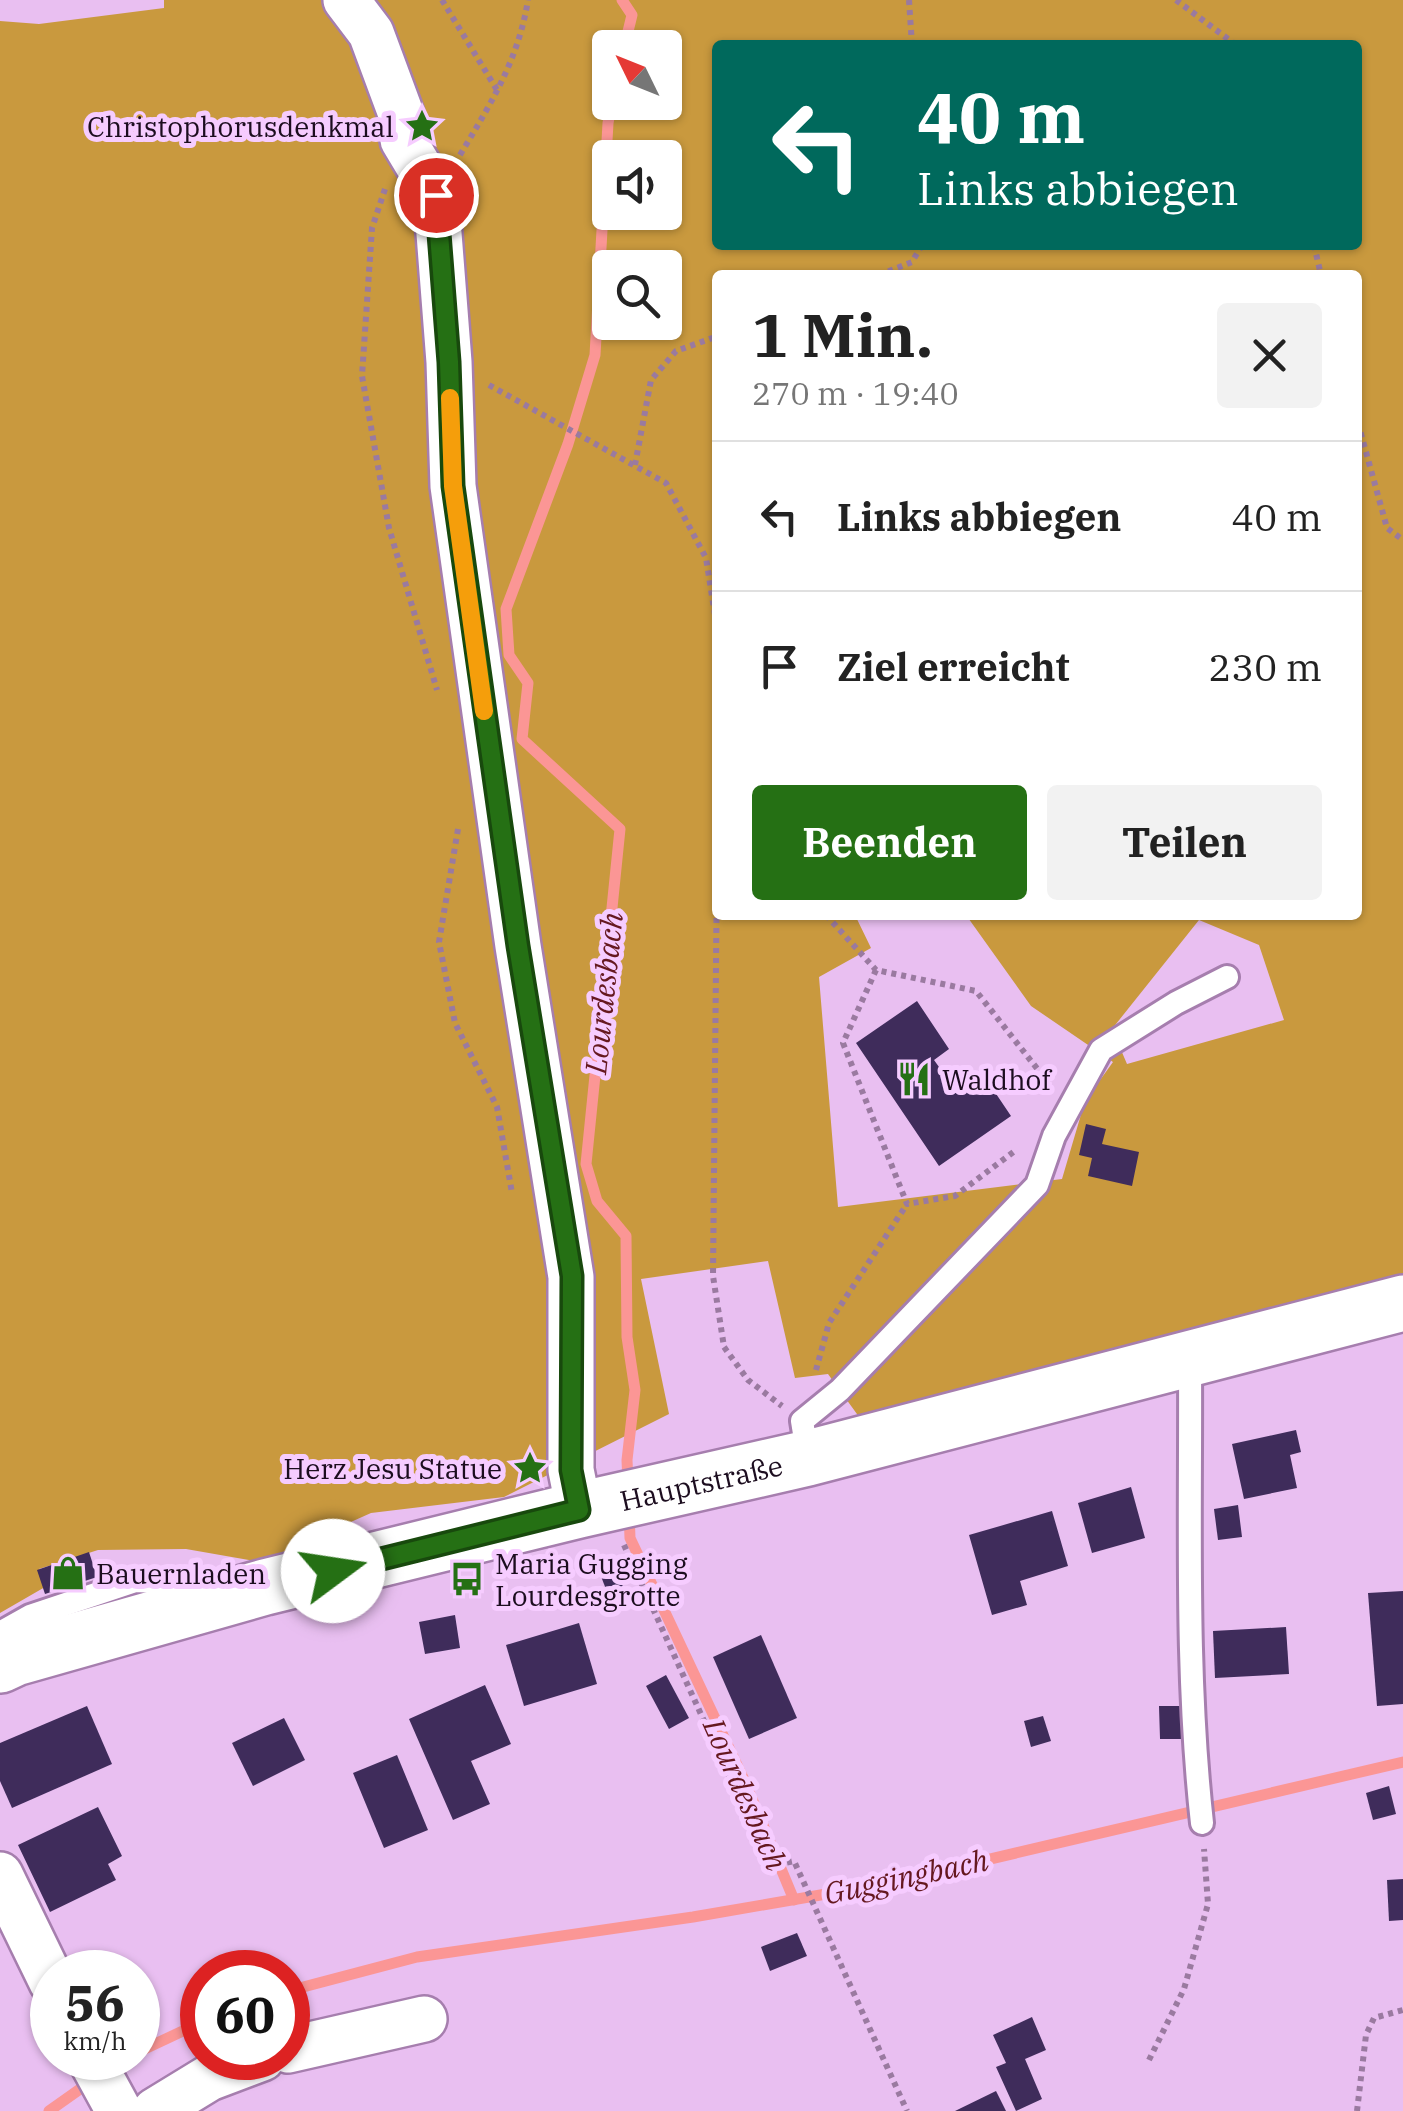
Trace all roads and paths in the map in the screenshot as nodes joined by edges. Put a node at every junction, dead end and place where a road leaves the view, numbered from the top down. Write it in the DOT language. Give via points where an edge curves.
graph roads {
  1 [pos="346,0"];
  2 [pos="442,0"];
  3 [pos="528,0"];
  4 [pos="909,0"];
  5 [pos="1176,0"];
  6 [pos="912,40"];
  7 [pos="1229,40"];
  8 [pos="498,91"];
  9 [pos="403,140"];
  10 [pos="436,195"];
  11 [pos="919,250"];
  12 [pos="891,270"];
  13 [pos="712,338"];
  14 [pos="449,362"];
  15 [pos="1362,437"];
  16 [pos="635,465"];
  17 [pos="1403,540"];
  18 [pos="712,596"];
  19 [pos="442,708"];
  20 [pos="461,811"];
  21 [pos="715,920"];
  22 [pos="831,920"];
  23 [pos="876,970"];
  24 [pos="1227,977"];
  25 [pos="1069,1110"];
  26 [pos="513,1199"];
  27 [pos="907,1204"];
  28 [pos="1403,1304"];
  29 [pos="1190,1360"];
  30 [pos="805,1440"];
  31 [pos="592,1507"];
  32 [pos="265,1587"];
  33 [pos="0,1634"];
  34 [pos="0,1665"];
  35 [pos="1202,1823"];
  36 [pos="0,1875"];
  37 [pos="36,1950"];
  38 [pos="1403,2010"];
  39 [pos="424,2019"];
  40 [pos="310,2045"];
  41 [pos="1149,2060"];
  42 [pos="206,2080"];
  43 [pos="155,2111"];
  44 [pos="908,2111"];
  45 [pos="1358,2111"];
  1 -- 9 [label="street" via="372,33"];
  2 -- 8 [label="path"];
  3 -- 8 [label="path" via="522,38"];
  4 -- 6 [label="path"];
  5 -- 7 [label="path"];
  8 -- 10 [label="path"];
  9 -- 10 [label="street"];
  9 -- 19 [label="path" via="372,228 362,376 389,528"];
  10 -- 14 [label="street"];
  11 -- 12 [label="path" via="912,262"];
  13 -- 16 [label="path" via="676,351 651,380"];
  14 -- 16 [label="path"];
  14 -- 31 [label="street" via="453,486 572,1276 571,1470"];
  15 -- 17 [label="path" via="1387,528"];
  16 -- 18 [label="path" via="666,482 706,558"];
  20 -- 26 [label="path" via="439,942 455,1022 497,1107"];
  21 -- 30 [label="path" via="713,1276 724,1347"];
  22 -- 23 [label="path"];
  23 -- 25 [label="path" via="976,991"];
  23 -- 27 [label="path" via="843,1043"];
  24 -- 25 [label="lane" via="1102,1050"];
  25 -- 27 [label="path" via="955,1196"];
  25 -- 30 [label="lane" via="1036,1185 840,1390"];
  27 -- 30 [label="path" via="828,1323"];
  28 -- 29 [label="main road, Hauptstraße"];
  29 -- 30 [label="main road, Hauptstraße"];
  29 -- 35 [label="lane"];
  30 -- 31 [label="main road, Hauptstraße" via="665,1490"];
  31 -- 32 [label="main road, Hauptstraße"];
  31 -- 44 [label="path" via="592,1546 623,1542 770,1866 794,1862"];
  32 -- 33 [label="lane" via="135,1581 30,1616"];
  32 -- 34 [label="main road, Hauptstraße"];
  35 -- 41 [label="path" via="1208,1904 1184,1988"];
  36 -- 37 [label="street"];
  38 -- 45 [label="path" via="1374,2018 1366,2034"];
  39 -- 40 [label="street"];
  42 -- 43 [label="street"];
}
